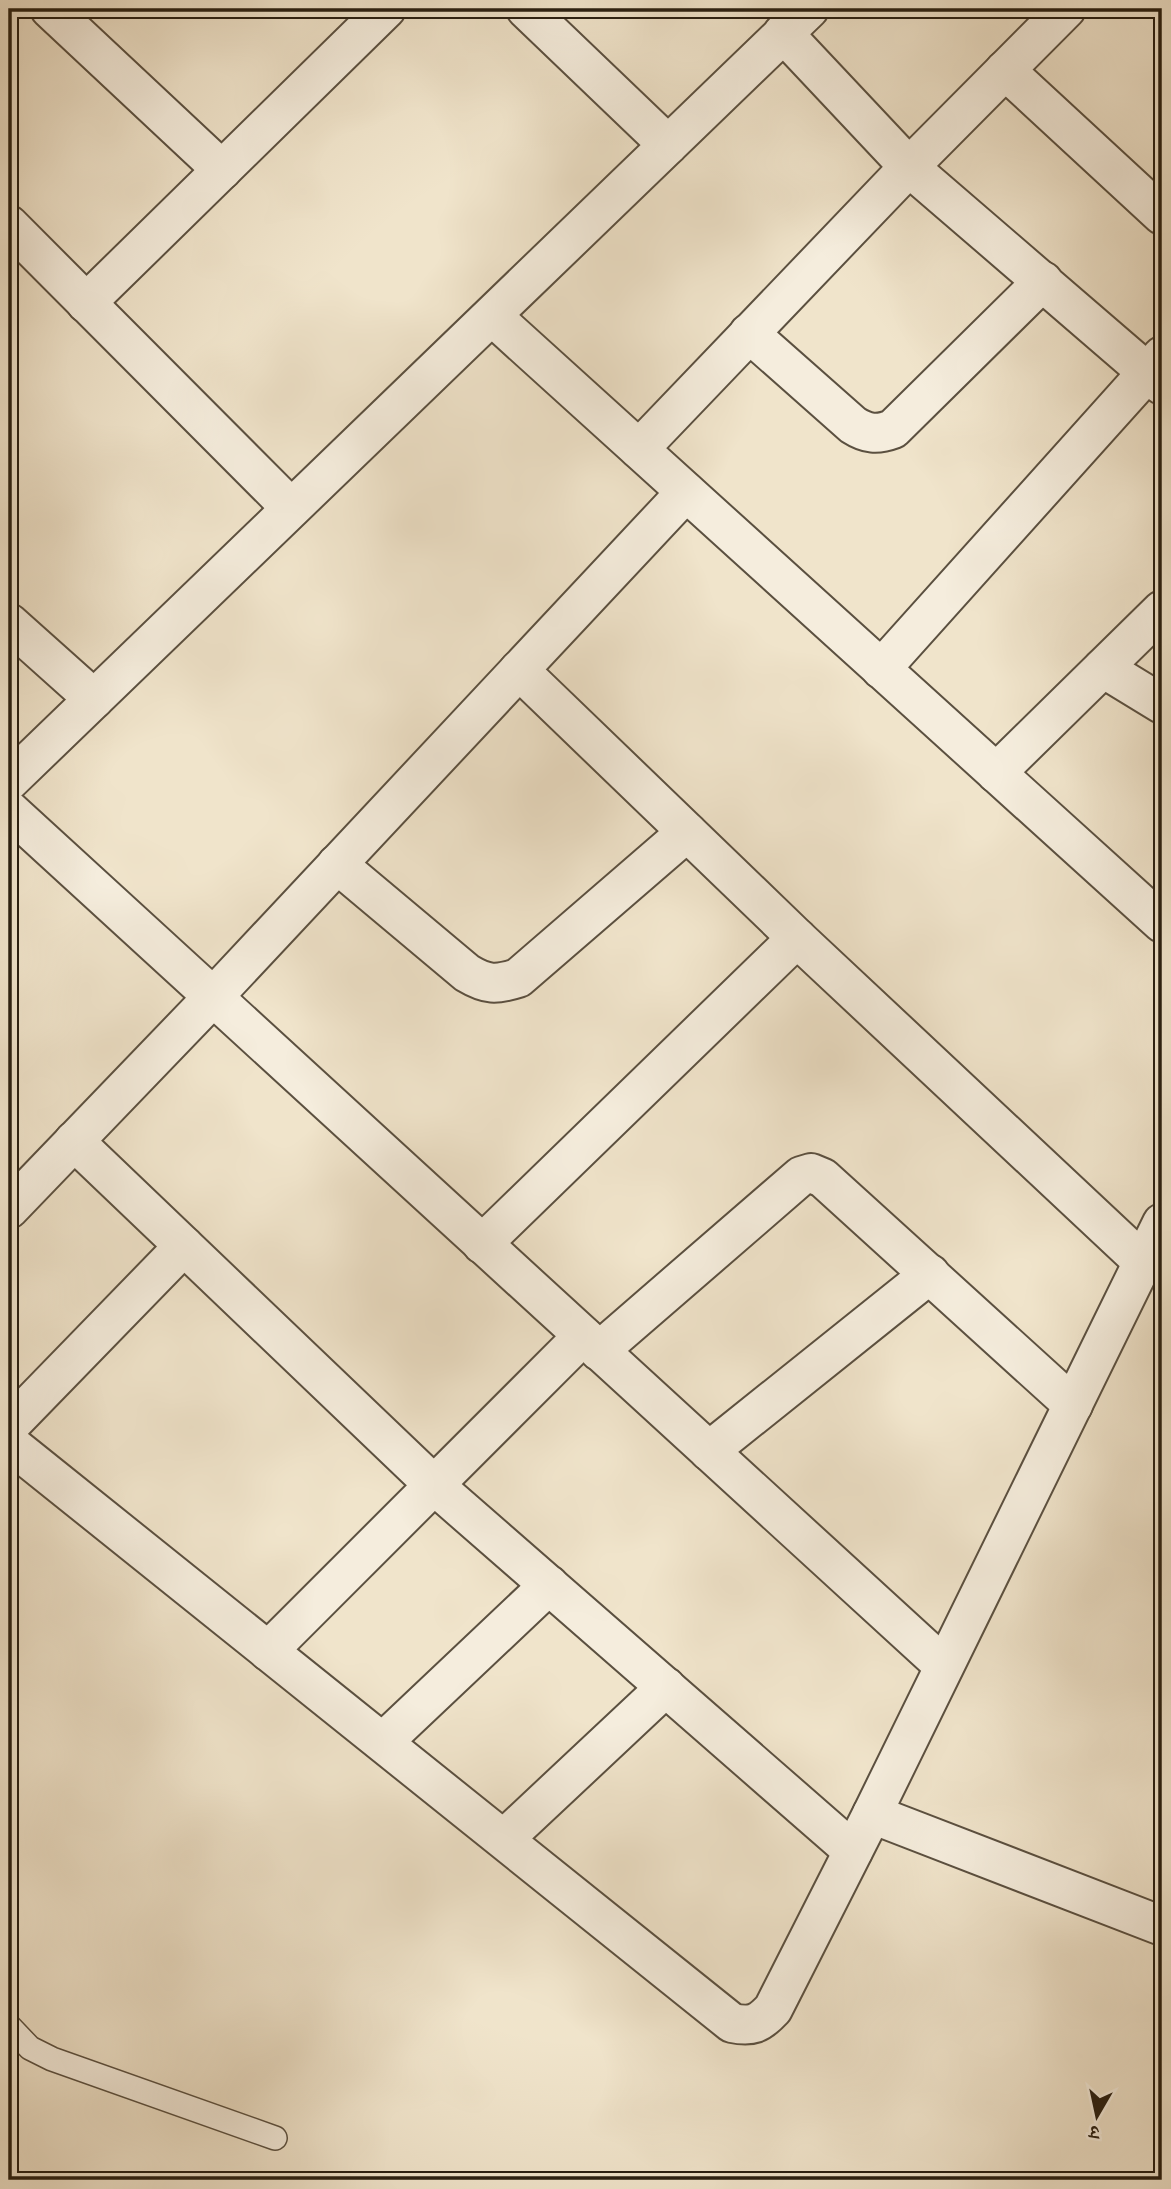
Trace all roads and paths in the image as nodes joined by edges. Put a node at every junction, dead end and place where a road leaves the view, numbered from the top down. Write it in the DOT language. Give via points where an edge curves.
graph roads {
  1 [pos="50,9"];
  2 [pos="386,9"];
  3 [pos="526,9"];
  4 [pos="1066,9"];
  5 [pos="796,21"];
  6 [pos="1005,71"];
  7 [pos="668,145"];
  8 [pos="909,167"];
  9 [pos="222,170"];
  10 [pos="1162,215"];
  11 [pos="9,225"];
  12 [pos="1043,281"];
  13 [pos="86,303"];
  14 [pos="492,316"];
  15 [pos="749,333"];
  16 [pos="1158,371"];
  17 [pos="639,449"];
  18 [pos="686,492"];
  19 [pos="291,508"];
  20 [pos="1162,610"];
  21 [pos="9,623"];
  22 [pos="1103,668"];
  23 [pos="881,669"];
  24 [pos="519,670"];
  25 [pos="94,699"];
  26 [pos="1162,704"];
  27 [pos="996,773"];
  28 [pos="9,781"];
  29 [pos="9,810"];
  30 [pos="687,832"];
  31 [pos="337,864"];
  32 [pos="1162,923"];
  33 [pos="797,938"];
  34 [pos="213,997"];
  35 [pos="74,1141"];
  36 [pos="9,1209"];
  37 [pos="1162,1223"];
  38 [pos="482,1244"];
  39 [pos="184,1246"];
  40 [pos="1143,1262"];
  41 [pos="930,1274"];
  42 [pos="591,1344"];
  43 [pos="1073,1405"];
  44 [pos="9,1426"];
  45 [pos="9,1443"];
  46 [pos="709,1451"];
  47 [pos="434,1485"];
  48 [pos="549,1585"];
  49 [pos="268,1651"];
  50 [pos="944,1667"];
  51 [pos="666,1687"];
  52 [pos="383,1742"];
  53 [pos="872,1814"];
  54 [pos="503,1839"];
  55 [pos="853,1850"];
  56 [pos="1162,1926"];
  57 [pos="9,2026"];
  58 [pos="275,2138"];
  1 -- 9 [label="street"];
  2 -- 9 [label="street"];
  3 -- 7 [label="street"];
  4 -- 6 [label="street"];
  5 -- 7 [label="street"];
  5 -- 8 [label="street"];
  6 -- 8 [label="street"];
  6 -- 10 [label="street"];
  7 -- 14 [label="street"];
  8 -- 12 [label="street"];
  8 -- 15 [label="street"];
  9 -- 13 [label="street"];
  11 -- 13 [label="street"];
  12 -- 15 [label="street" via="893,429 880,433 853,425"];
  12 -- 16 [label="street"];
  13 -- 19 [label="street"];
  14 -- 17 [label="street"];
  14 -- 19 [label="street"];
  15 -- 17 [label="street"];
  16 -- 23 [label="street"];
  17 -- 18 [label="street"];
  18 -- 23 [label="street"];
  18 -- 24 [label="street"];
  19 -- 25 [label="street"];
  20 -- 22 [label="street"];
  21 -- 25 [label="street"];
  22 -- 26 [label="street"];
  22 -- 27 [label="street"];
  23 -- 27 [label="street"];
  24 -- 30 [label="street"];
  24 -- 31 [label="street"];
  25 -- 28 [label="street"];
  27 -- 32 [label="street"];
  29 -- 34 [label="street"];
  30 -- 31 [label="street" via="518,978 499,984 480,981 467,972"];
  30 -- 33 [label="street"];
  31 -- 34 [label="street"];
  33 -- 38 [label="street"];
  33 -- 40 [label="street"];
  34 -- 35 [label="street"];
  34 -- 38 [label="street"];
  35 -- 36 [label="street"];
  35 -- 39 [label="street"];
  37 -- 40 [label="street"];
  38 -- 42 [label="street"];
  39 -- 44 [label="street"];
  39 -- 47 [label="street"];
  40 -- 43 [label="street"];
  41 -- 42 [label="street" via="823,1178 811,1173 801,1176"];
  41 -- 43 [label="street"];
  41 -- 46 [label="street"];
  42 -- 46 [label="street"];
  42 -- 47 [label="street"];
  43 -- 50 [label="street"];
  45 -- 49 [label="street"];
  46 -- 50 [label="street"];
  47 -- 48 [label="street"];
  47 -- 49 [label="street"];
  48 -- 51 [label="street"];
  48 -- 52 [label="street"];
  49 -- 52 [label="street"];
  50 -- 53 [label="street"];
  51 -- 54 [label="street"];
  51 -- 55 [label="street"];
  52 -- 54 [label="street"];
  53 -- 55 [label="street"];
  53 -- 56 [label="street"];
  54 -- 55 [label="street" via="732,2023 747,2026 762,2021 773,2009"];
  57 -- 58 [label="lane" via="30,2048 52,2059"];
}
